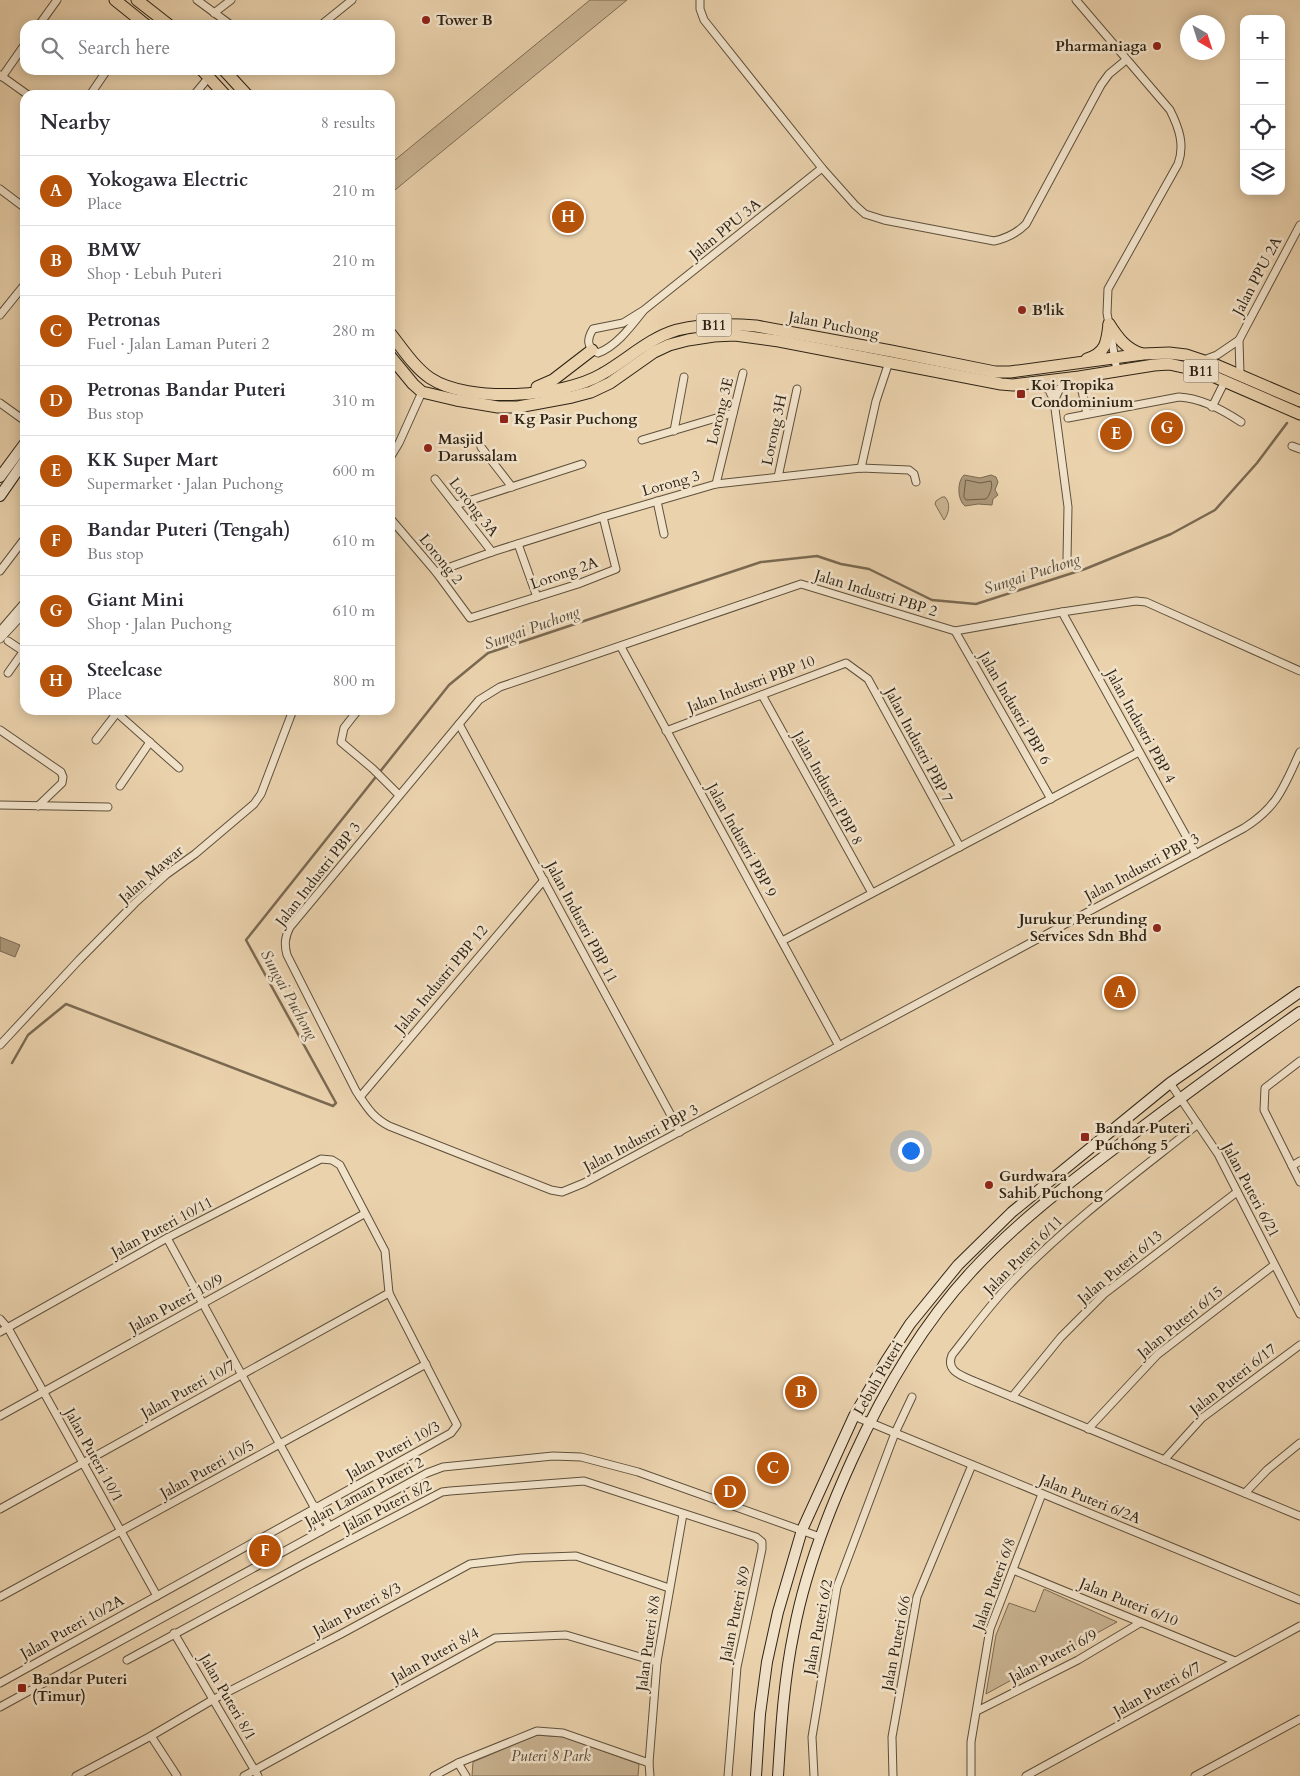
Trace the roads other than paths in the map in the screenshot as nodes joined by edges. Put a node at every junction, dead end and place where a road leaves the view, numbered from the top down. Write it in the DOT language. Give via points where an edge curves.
graph roads {
  1 [pos="57,0"];
  2 [pos="115,0"];
  3 [pos="137,0"];
  4 [pos="197,0"];
  5 [pos="231,0"];
  6 [pos="352,0"];
  7 [pos="700,0"];
  8 [pos="1076,0"];
  9 [pos="214,13"];
  10 [pos="43,20"];
  11 [pos="138,20"];
  12 [pos="163,20"];
  13 [pos="224,20"];
  14 [pos="327,20"];
  15 [pos="20,51"];
  16 [pos="1126,60"];
  17 [pos="104,75"];
  18 [pos="204,75"];
  19 [pos="207,75"];
  20 [pos="229,75"];
  21 [pos="1,76"];
  22 [pos="21,90"];
  23 [pos="93,90"];
  24 [pos="196,90"];
  25 [pos="220,90"];
  26 [pos="242,90"];
  27 [pos="822,168"];
  28 [pos="0,189"];
  29 [pos="20,204"];
  30 [pos="1300,225"];
  31 [pos="20,290"];
  32 [pos="2,310"];
  33 [pos="644,310"];
  34 [pos="1109,324"];
  35 [pos="395,339"];
  36 [pos="1239,340"];
  37 [pos="592,350"];
  38 [pos="1143,354"];
  39 [pos="1204,360"];
  40 [pos="395,362"];
  41 [pos="889,362"];
  42 [pos="1072,365"];
  43 [pos="1116,365"];
  44 [pos="743,373"];
  45 [pos="1240,374"];
  46 [pos="684,377"];
  47 [pos="1075,377"];
  48 [pos="1225,381"];
  49 [pos="1036,382"];
  50 [pos="797,389"];
  51 [pos="422,392"];
  52 [pos="509,395"];
  53 [pos="1281,399"];
  54 [pos="1054,400"];
  55 [pos="1300,401"];
  56 [pos="0,403"];
  57 [pos="1212,407"];
  58 [pos="733,413"];
  59 [pos="1087,414"];
  60 [pos="1300,414"];
  61 [pos="20,417"];
  62 [pos="1068,418"];
  63 [pos="1241,422"];
  64 [pos="674,431"];
  65 [pos="642,440"];
  66 [pos="1292,446"];
  67 [pos="481,447"];
  68 [pos="395,449"];
  69 [pos="1300,449"];
  70 [pos="20,450"];
  71 [pos="582,464"];
  72 [pos="20,467"];
  73 [pos="861,468"];
  74 [pos="0,477"];
  75 [pos="778,477"];
  76 [pos="435,479"];
  77 [pos="916,482"];
  78 [pos="716,484"];
  79 [pos="512,486"];
  80 [pos="0,496"];
  81 [pos="657,502"];
  82 [pos="456,505"];
  83 [pos="604,517"];
  84 [pos="395,524"];
  85 [pos="664,534"];
  86 [pos="518,544"];
  87 [pos="20,545"];
  88 [pos="492,552"];
  89 [pos="1067,559"];
  90 [pos="0,571"];
  91 [pos="436,572"];
  92 [pos="537,597"];
  93 [pos="20,609"];
  94 [pos="1062,612"];
  95 [pos="20,617"];
  96 [pos="470,618"];
  97 [pos="955,631"];
  98 [pos="2,635"];
  99 [pos="20,647"];
  100 [pos="621,647"];
  101 [pos="20,656"];
  102 [pos="846,663"];
  103 [pos="1300,671"];
  104 [pos="8,673"];
  105 [pos="762,695"];
  106 [pos="116,715"];
  107 [pos="121,715"];
  108 [pos="291,715"];
  109 [pos="354,715"];
  110 [pos="459,724"];
  111 [pos="0,730"];
  112 [pos="666,731"];
  113 [pos="96,740"];
  114 [pos="150,742"];
  115 [pos="1139,752"];
  116 [pos="1300,752"];
  117 [pos="179,768"];
  118 [pos="120,786"];
  119 [pos="399,795"];
  120 [pos="1051,799"];
  121 [pos="0,805"];
  122 [pos="38,806"];
  123 [pos="108,807"];
  124 [pos="960,847"];
  125 [pos="1196,854"];
  126 [pos="544,880"];
  127 [pos="872,894"];
  128 [pos="782,941"];
  129 [pos="1300,992"];
  130 [pos="1300,1012"];
  131 [pos="0,1044"];
  132 [pos="839,1046"];
  133 [pos="1300,1061"];
  134 [pos="1170,1083"];
  135 [pos="360,1096"];
  136 [pos="1183,1102"];
  137 [pos="1198,1124"];
  138 [pos="680,1132"];
  139 [pos="332,1160"];
  140 [pos="1300,1161"];
  141 [pos="1292,1166"];
  142 [pos="1300,1182"];
  143 [pos="1237,1192"];
  144 [pos="364,1214"];
  145 [pos="167,1238"];
  146 [pos="1274,1265"];
  147 [pos="389,1293"];
  148 [pos="203,1304"];
  149 [pos="1300,1314"];
  150 [pos="0,1319"];
  151 [pos="8,1328"];
  152 [pos="0,1332"];
  153 [pos="1300,1345"];
  154 [pos="426,1364"];
  155 [pos="242,1375"];
  156 [pos="43,1392"];
  157 [pos="1012,1397"];
  158 [pos="912,1398"];
  159 [pos="0,1416"];
  160 [pos="854,1416"];
  161 [pos="869,1422"];
  162 [pos="1088,1429"];
  163 [pos="895,1433"];
  164 [pos="1300,1443"];
  165 [pos="280,1444"];
  166 [pos="1164,1460"];
  167 [pos="83,1463"];
  168 [pos="972,1465"];
  169 [pos="1245,1493"];
  170 [pos="1042,1494"];
  171 [pos="314,1508"];
  172 [pos="0,1509"];
  173 [pos="683,1514"];
  174 [pos="1300,1516"];
  175 [pos="330,1526"];
  176 [pos="802,1530"];
  177 [pos="121,1531"];
  178 [pos="321,1531"];
  179 [pos="820,1537"];
  180 [pos="1013,1570"];
  181 [pos="669,1588"];
  182 [pos="157,1596"];
  183 [pos="0,1597"];
  184 [pos="1300,1600"];
  185 [pos="1140,1623"];
  186 [pos="1300,1626"];
  187 [pos="174,1633"];
  188 [pos="127,1660"];
  189 [pos="657,1662"];
  190 [pos="1235,1662"];
  191 [pos="0,1683"];
  192 [pos="214,1699"];
  193 [pos="0,1706"];
  194 [pos="977,1711"];
  195 [pos="1300,1719"];
  196 [pos="152,1736"];
  197 [pos="458,1763"];
  198 [pos="650,1763"];
  199 [pos="256,1773"];
  200 [pos="76,1776"];
  201 [pos="177,1776"];
  202 [pos="244,1776"];
  203 [pos="434,1776"];
  204 [pos="466,1776"];
  205 [pos="650,1776"];
  206 [pos="728,1776"];
  207 [pos="757,1776"];
  208 [pos="778,1776"];
  209 [pos="814,1776"];
  210 [pos="893,1776"];
  211 [pos="971,1776"];
  212 [pos="1026,1776"];
  213 [pos="1195,1776"];
  1 -- 10 [label="street"];
  2 -- 11 [label="main road"];
  3 -- 12 [label="main road"];
  4 -- 9 [label="street"];
  5 -- 9 [label="street"];
  6 -- 14 [label="street"];
  7 -- 27 [label="street" via="704,20"];
  8 -- 16 [label="street"];
  9 -- 13 [label="street"];
  15 -- 21 [label="street"];
  16 -- 27 [label="street" via="1101,85 1026,224 1005,239 994,241 865,214"];
  16 -- 34 [label="street" via="1170,110 1180,135 1182,154 1108,289"];
  17 -- 23 [label="street"];
  18 -- 24 [label="street"];
  19 -- 25 [label="main road"];
  20 -- 26 [label="main road"];
  21 -- 22 [label="street"];
  27 -- 33 [label="street, Jalan PPU 3A"];
  28 -- 29 [label="street"];
  30 -- 36 [label="street, Jalan PPU 2A"];
  31 -- 32 [label="street"];
  33 -- 37 [label="street, Jalan PPU 3A" via="604,351"];
  33 -- 37 [label="street, Jalan PPU 3A" via="623,323 593,329 588,336"];
  34 -- 38 [label="main road" via="1133,352"];
  34 -- 42 [label="main road" via="1107,343 1101,351"];
  34 -- 43 [label="street"];
  35 -- 52 [label="main road, Jalan Puchong / B11" via="422,372 442,385 467,392"];
  36 -- 39 [label="street"];
  36 -- 45 [label="street"];
  37 -- 52 [label="main road" via="544,385"];
  38 -- 39 [label="main road, Jalan Puchong / B11" via="1169,353"];
  38 -- 43 [label="main road, Jalan Puchong / B11"];
  39 -- 45 [label="main road, Jalan Puchong / B11"];
  40 -- 51 [label="main road"];
  41 -- 49 [label="main road, Jalan Puchong / B11" via="1001,384"];
  41 -- 51 [label="main road, Jalan Puchong / B11" via="758,338 714,336 669,345 610,383 572,397 518,407 498,407"];
  41 -- 73 [label="street"];
  42 -- 43 [label="main road, Jalan Puchong / B11"];
  42 -- 52 [label="main road, Jalan Puchong / B11" via="994,372 756,326 717,325 664,335 601,375 582,383"];
  43 -- 47 [label="main road, Jalan Puchong / B11"];
  43 -- 48 [label="main road, Jalan Puchong / B11" via="1169,364 1201,371"];
  44 -- 58 [label="street, Lorong 3E"];
  45 -- 53 [label="main road, Jalan Puchong / B11"];
  46 -- 64 [label="street"];
  47 -- 49 [label="main road, Jalan Puchong / B11"];
  47 -- 54 [label="street" via="1060,388"];
  47 -- 59 [label="street"];
  48 -- 53 [label="main road, Jalan Puchong / B11"];
  48 -- 57 [label="street"];
  49 -- 54 [label="street" via="1049,390"];
  50 -- 75 [label="street, Lorong 3H"];
  51 -- 68 [label="street"];
  53 -- 55 [label="main road, Jalan Puchong / B11"];
  53 -- 60 [label="main road, Jalan Puchong / B11"];
  54 -- 89 [label="street" via="1068,507"];
  56 -- 61 [label="street"];
  57 -- 59 [label="street" via="1191,398 1179,398"];
  57 -- 63 [label="street"];
  58 -- 64 [label="street"];
  58 -- 78 [label="street, Lorong 3E"];
  59 -- 62 [label="street"];
  64 -- 65 [label="street"];
  66 -- 69 [label="street"];
  67 -- 79 [label="street"];
  70 -- 74 [label="main road"];
  71 -- 79 [label="street"];
  72 -- 80 [label="main road"];
  73 -- 75 [label="street, Lorong 3"];
  73 -- 77 [label="street, Lorong 3" via="909,470"];
  75 -- 78 [label="street, Lorong 3"];
  76 -- 82 [label="street, Lorong 3A"];
  78 -- 81 [label="street, Lorong 3"];
  79 -- 82 [label="street"];
  81 -- 83 [label="street, Lorong 3"];
  81 -- 85 [label="street"];
  82 -- 88 [label="street, Lorong 3A"];
  83 -- 86 [label="street, Lorong 3"];
  83 -- 92 [label="street, Lorong 2A" via="616,569"];
  84 -- 91 [label="street, Lorong 2"];
  86 -- 88 [label="street, Lorong 3"];
  86 -- 92 [label="street"];
  87 -- 90 [label="street"];
  88 -- 91 [label="street, Lorong 3"];
  91 -- 96 [label="street, Lorong 2"];
  92 -- 96 [label="street, Lorong 2A"];
  93 -- 98 [label="street"];
  94 -- 97 [label="street, Jalan Industri PBP 2"];
  94 -- 103 [label="street, Jalan Industri PBP 2" via="1146,602"];
  94 -- 115 [label="street, Jalan Industri PBP 4"];
  95 -- 98 [label="street"];
  97 -- 100 [label="street, Jalan Industri PBP 2" via="801,584"];
  97 -- 120 [label="street, Jalan Industri PBP 6"];
  98 -- 99 [label="street"];
  100 -- 110 [label="street, Jalan Industri PBP 2" via="500,687 479,700"];
  100 -- 112 [label="street, Jalan Industri PBP 9"];
  101 -- 104 [label="street"];
  102 -- 105 [label="street, Jalan Industri PBP 10"];
  102 -- 124 [label="street, Jalan Industri PBP 7" via="868,679"];
  105 -- 112 [label="street, Jalan Industri PBP 10"];
  105 -- 127 [label="street, Jalan Industri PBP 8"];
  106 -- 113 [label="street"];
  107 -- 114 [label="street"];
  108 -- 131 [label="street, Jalan Mawar" via="261,794 254,804 136,903"];
  109 -- 119 [label="street" via="344,728 341,742"];
  110 -- 119 [label="street, Jalan Industri PBP 3"];
  110 -- 126 [label="street, Jalan Industri PBP 11"];
  111 -- 122 [label="street" via="61,772 62,783"];
  112 -- 128 [label="street, Jalan Industri PBP 9"];
  114 -- 117 [label="street"];
  114 -- 118 [label="street"];
  115 -- 120 [label="street"];
  115 -- 125 [label="street, Jalan Industri PBP 4"];
  116 -- 125 [label="street, Jalan Industri PBP 3" via="1277,799 1262,816"];
  119 -- 135 [label="street, Jalan Industri PBP 3" via="285,936 287,955"];
  120 -- 124 [label="street"];
  121 -- 122 [label="street"];
  122 -- 123 [label="street"];
  124 -- 127 [label="street"];
  125 -- 132 [label="street, Jalan Industri PBP 3"];
  126 -- 135 [label="street, Jalan Industri PBP 12"];
  126 -- 138 [label="street, Jalan Industri PBP 11"];
  127 -- 128 [label="street"];
  128 -- 132 [label="street, Jalan Industri PBP 9"];
  129 -- 134 [label="main road, Lebuh Puteri"];
  130 -- 136 [label="main road, Lebuh Puteri"];
  132 -- 138 [label="street, Jalan Industri PBP 3"];
  133 -- 141 [label="street" via="1265,1088 1264,1110"];
  134 -- 136 [label="street, Jalan Puteri 6/21"];
  134 -- 160 [label="main road, Lebuh Puteri" via="1012,1212 958,1264 910,1324"];
  135 -- 138 [label="street, Jalan Industri PBP 3" via="370,1112 389,1126 562,1192"];
  136 -- 137 [label="street, Jalan Puteri 6/21"];
  136 -- 161 [label="main road, Lebuh Puteri" via="1039,1208 971,1272 918,1338"];
  137 -- 143 [label="street, Jalan Puteri 6/21"];
  137 -- 157 [label="street, Jalan Puteri 6/11" via="1049,1245 1008,1285 952,1355 950,1360 954,1372"];
  139 -- 144 [label="street, Jalan Puteri 10/3" via="340,1165"];
  139 -- 145 [label="street, Jalan Puteri 10/11" via="322,1159"];
  140 -- 141 [label="street"];
  141 -- 142 [label="street"];
  143 -- 146 [label="street, Jalan Puteri 6/21"];
  143 -- 157 [label="street, Jalan Puteri 6/13" via="1104,1294 1061,1337"];
  144 -- 147 [label="street, Jalan Puteri 10/3" via="385,1250"];
  144 -- 148 [label="street, Jalan Puteri 10/9"];
  145 -- 148 [label="street"];
  145 -- 151 [label="street, Jalan Puteri 10/11"];
  146 -- 149 [label="street, Jalan Puteri 6/21"];
  146 -- 162 [label="street, Jalan Puteri 6/15" via="1157,1355"];
  147 -- 154 [label="street, Jalan Puteri 10/3"];
  147 -- 155 [label="street, Jalan Puteri 10/7"];
  148 -- 155 [label="street"];
  148 -- 156 [label="street, Jalan Puteri 10/9"];
  150 -- 151 [label="street, Jalan Puteri 10/1"];
  151 -- 152 [label="street, Jalan Puteri 10/11"];
  151 -- 156 [label="street, Jalan Puteri 10/1"];
  153 -- 166 [label="street, Jalan Puteri 6/17" via="1202,1418"];
  154 -- 165 [label="street, Jalan Puteri 10/5"];
  154 -- 171 [label="street, Jalan Puteri 10/3" via="456,1422 454,1431"];
  155 -- 165 [label="street"];
  155 -- 167 [label="street, Jalan Puteri 10/7"];
  156 -- 159 [label="street, Jalan Puteri 10/9"];
  156 -- 167 [label="street, Jalan Puteri 10/1"];
  157 -- 162 [label="street"];
  158 -- 163 [label="street, Jalan Puteri 6/2"];
  160 -- 161 [label="street, Jalan Puteri 6/2A"];
  160 -- 176 [label="main road, Lebuh Puteri"];
  161 -- 163 [label="street, Jalan Puteri 6/2A"];
  161 -- 179 [label="main road, Lebuh Puteri"];
  162 -- 166 [label="street"];
  163 -- 168 [label="street, Jalan Puteri 6/2A"];
  163 -- 209 [label="street, Jalan Puteri 6/2" via="838,1587 812,1737"];
  164 -- 169 [label="street"];
  165 -- 171 [label="street"];
  165 -- 177 [label="street, Jalan Puteri 10/5"];
  166 -- 169 [label="street"];
  167 -- 172 [label="street, Jalan Puteri 10/7"];
  167 -- 177 [label="street, Jalan Puteri 10/1"];
  168 -- 170 [label="street, Jalan Puteri 6/2A"];
  168 -- 210 [label="street, Jalan Puteri 6/6" via="916,1603 892,1737"];
  169 -- 174 [label="street"];
  170 -- 180 [label="street, Jalan Puteri 6/8"];
  170 -- 184 [label="street, Jalan Puteri 6/2A"];
  171 -- 175 [label="street"];
  171 -- 178 [label="street"];
  171 -- 182 [label="street, Jalan Puteri 10/3"];
  173 -- 181 [label="street, Jalan Puteri 8/8"];
  173 -- 187 [label="street, Jalan Puteri 8/2" via="584,1481 442,1492"];
  173 -- 206 [label="street, Jalan Puteri 8/9" via="756,1537 762,1542 737,1667"];
  175 -- 176 [label="street, Jalan Laman Puteri 2" via="426,1472 442,1467 553,1456 581,1457 638,1472"];
  175 -- 178 [label="street, Jalan Laman Puteri 2"];
  176 -- 179 [label="street, Jalan Laman Puteri 2"];
  176 -- 207 [label="main road, Lebuh Puteri" via="767,1662"];
  177 -- 182 [label="street, Jalan Puteri 10/1"];
  177 -- 183 [label="street, Jalan Puteri 10/5"];
  178 -- 193 [label="street, Jalan Laman Puteri 2"];
  179 -- 208 [label="main road, Lebuh Puteri" via="793,1631"];
  180 -- 185 [label="street, Jalan Puteri 6/10"];
  180 -- 194 [label="street, Jalan Puteri 6/8" via="990,1629"];
  181 -- 189 [label="street, Jalan Puteri 8/8"];
  181 -- 192 [label="street, Jalan Puteri 8/3" via="576,1556 470,1564"];
  182 -- 191 [label="street, Jalan Puteri 10/2A"];
  185 -- 190 [label="street, Jalan Puteri 6/10"];
  185 -- 194 [label="street, Jalan Puteri 6/9" via="1078,1660"];
  186 -- 190 [label="street, Jalan Puteri 6/7"];
  187 -- 188 [label="street, Jalan Puteri 8/2"];
  187 -- 192 [label="street, Jalan Puteri 8/1"];
  189 -- 198 [label="street, Jalan Puteri 8/8"];
  189 -- 199 [label="street, Jalan Puteri 8/4" via="566,1635 495,1638"];
  190 -- 212 [label="street, Jalan Puteri 6/7"];
  192 -- 196 [label="street, Jalan Puteri 8/3"];
  192 -- 199 [label="street, Jalan Puteri 8/1"];
  194 -- 211 [label="street, Jalan Puteri 6/8" via="970,1742"];
  195 -- 213 [label="street"];
  196 -- 200 [label="street, Jalan Puteri 8/3"];
  196 -- 201 [label="street"];
  197 -- 198 [label="street" via="537,1732 563,1734"];
  197 -- 203 [label="street"];
  197 -- 204 [label="street"];
  198 -- 205 [label="street, Jalan Puteri 8/8"];
  199 -- 202 [label="street, Jalan Puteri 8/4"];
}
